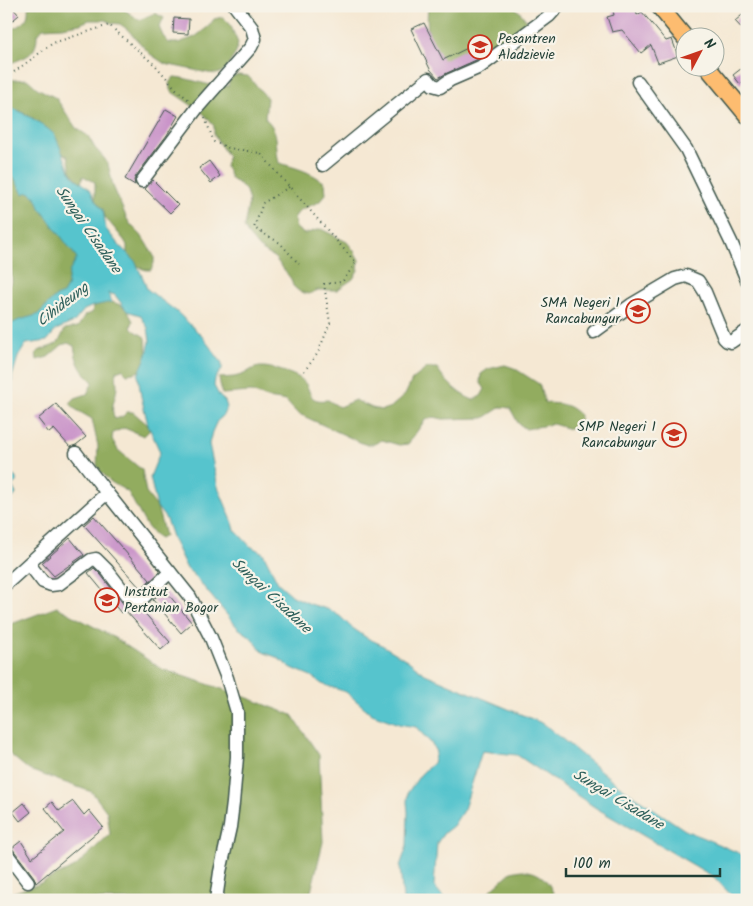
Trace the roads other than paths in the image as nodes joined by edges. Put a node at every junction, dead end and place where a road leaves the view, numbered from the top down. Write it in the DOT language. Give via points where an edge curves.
graph roads {
  1 [pos="236,6"];
  2 [pos="558,6"];
  3 [pos="659,6"];
  4 [pos="677,28"];
  5 [pos="716,78"];
  6 [pos="638,82"];
  7 [pos="747,115"];
  8 [pos="323,165"];
  9 [pos="142,181"];
  10 [pos="747,280"];
  11 [pos="747,331"];
  12 [pos="594,332"];
  13 [pos="76,453"];
  14 [pos="107,494"];
  15 [pos="29,564"];
  16 [pos="170,572"];
  17 [pos="11,573"];
  18 [pos="6,584"];
  19 [pos="6,853"];
  20 [pos="28,882"];
  21 [pos="216,900"];
  1 -- 9 [label="street" via="252,28 255,38 251,47 198,107"];
  2 -- 8 [label="street" via="480,67 440,87 428,79"];
  3 -- 4 [label="main road"];
  5 -- 7 [label="main road"];
  6 -- 10 [label="street" via="686,149"];
  11 -- 12 [label="street" via="731,342 727,341 705,292 698,281 686,276 631,305"];
  13 -- 14 [label="street"];
  14 -- 15 [label="street"];
  14 -- 16 [label="street"];
  15 -- 16 [label="street" via="43,582 51,585 59,584 96,559 134,603"];
  15 -- 17 [label="street"];
  16 -- 21 [label="street" via="190,597 211,638 237,712 233,803"];
  17 -- 18 [label="street"];
  19 -- 20 [label="street"];
}
